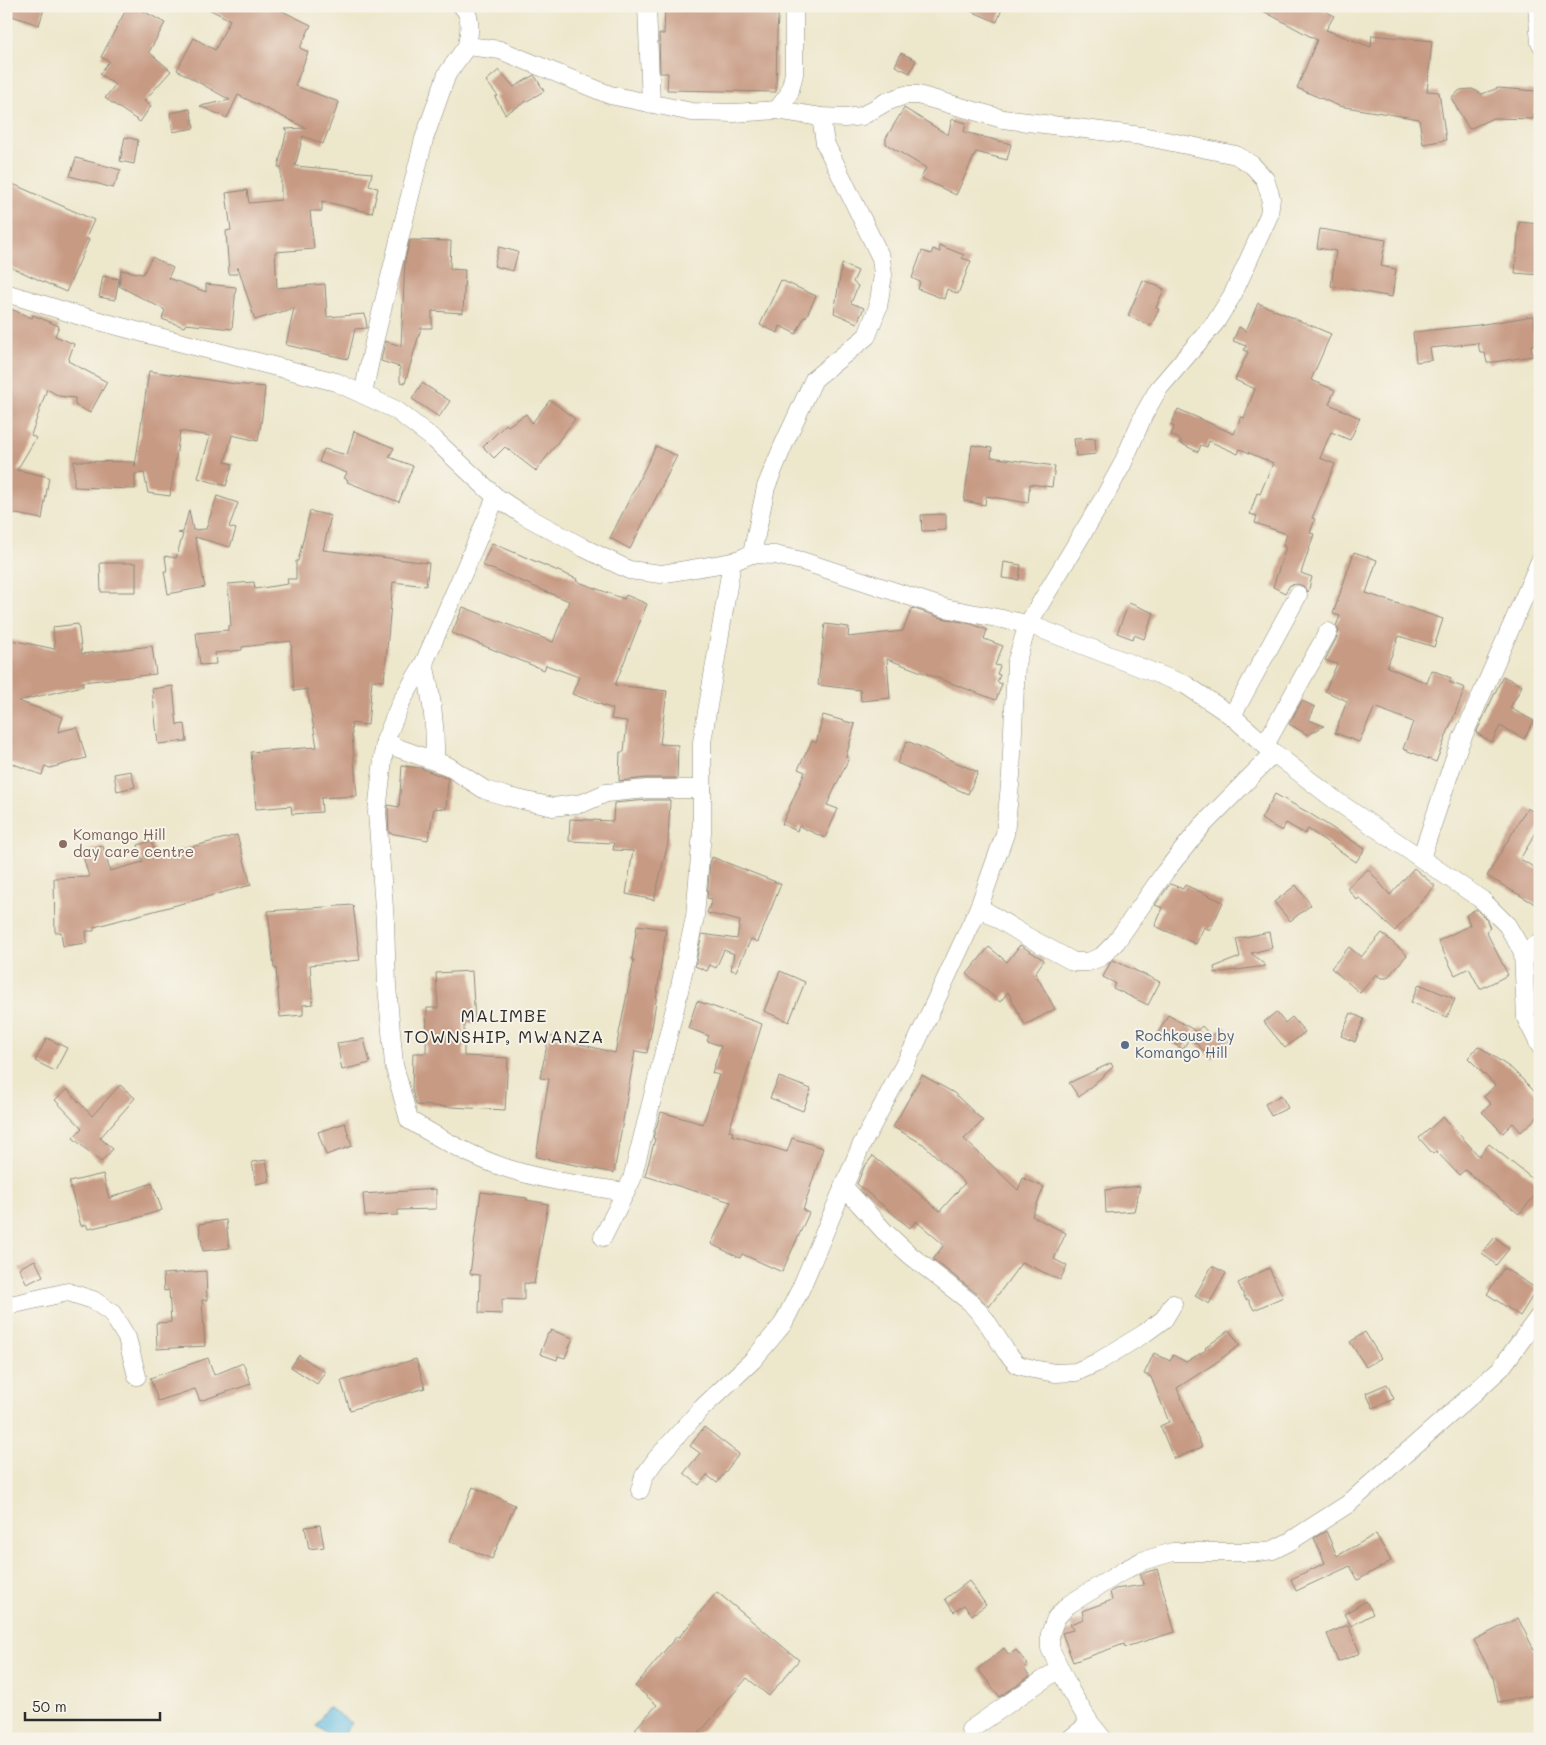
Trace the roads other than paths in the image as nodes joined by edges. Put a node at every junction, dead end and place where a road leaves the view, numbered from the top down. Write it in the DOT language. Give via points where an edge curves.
graph roads {
  1 [pos="462,6"];
  2 [pos="647,6"];
  3 [pos="794,6"];
  4 [pos="1537,6"];
  5 [pos="1540,43"];
  6 [pos="468,46"];
  7 [pos="651,104"];
  8 [pos="777,110"];
  9 [pos="821,117"];
  10 [pos="7,298"];
  11 [pos="363,394"];
  12 [pos="496,497"];
  13 [pos="752,554"];
  14 [pos="732,562"];
  15 [pos="1538,572"];
  16 [pos="1298,595"];
  17 [pos="1028,624"];
  18 [pos="1328,632"];
  19 [pos="424,663"];
  20 [pos="1232,716"];
  21 [pos="385,741"];
  22 [pos="1269,749"];
  23 [pos="435,761"];
  24 [pos="702,789"];
  25 [pos="1421,858"];
  26 [pos="980,907"];
  27 [pos="1540,943"];
  28 [pos="1523,952"];
  29 [pos="1540,1046"];
  30 [pos="843,1186"];
  31 [pos="626,1192"];
  32 [pos="603,1237"];
  33 [pos="1173,1304"];
  34 [pos="6,1306"];
  35 [pos="1540,1315"];
  36 [pos="137,1376"];
  37 [pos="640,1490"];
  38 [pos="1059,1669"];
  39 [pos="1090,1723"];
  40 [pos="970,1730"];
  41 [pos="1070,1739"];
  42 [pos="1103,1739"];
  1 -- 6 [label="street" via="470,24"];
  2 -- 7 [label="street"];
  3 -- 8 [label="street" via="794,74 789,94"];
  4 -- 5 [label="street"];
  6 -- 7 [label="street" via="500,50 610,95"];
  6 -- 11 [label="street" via="447,74 424,139"];
  7 -- 8 [label="street" via="692,112"];
  8 -- 9 [label="street"];
  9 -- 13 [label="street" via="826,143 881,258 884,275 878,307 867,336 814,379 766,487"];
  9 -- 17 [label="street" via="862,116 886,102 905,95 918,95 1003,119 1142,136 1236,155 1265,179 1271,198 1269,215 1233,294 1215,323 1159,388 1122,465"];
  10 -- 11 [label="street" via="336,382"];
  11 -- 12 [label="street" via="396,410 435,440"];
  12 -- 14 [label="street" via="629,570 661,574"];
  12 -- 19 [label="street"];
  13 -- 14 [label="street"];
  13 -- 17 [label="street" via="775,555 802,562 945,608"];
  14 -- 24 [label="street" via="702,742"];
  15 -- 25 [label="street" via="1458,748"];
  16 -- 20 [label="street"];
  17 -- 20 [label="street" via="1186,685"];
  17 -- 26 [label="street" via="1016,663 1005,834"];
  18 -- 22 [label="street"];
  19 -- 21 [label="street" via="401,702"];
  19 -- 23 [label="street" via="432,696"];
  20 -- 22 [label="street"];
  21 -- 23 [label="street"];
  21 -- 31 [label="street" via="377,812 387,986 394,1065 410,1120 446,1141 508,1169 564,1183"];
  22 -- 25 [label="street" via="1335,800"];
  22 -- 26 [label="street" via="1201,827 1116,942 1101,957 1088,962 1074,962"];
  23 -- 24 [label="street" via="485,790 553,807 583,803 606,793"];
  24 -- 31 [label="street" via="695,917 678,1000"];
  25 -- 28 [label="street" via="1482,900 1507,925"];
  26 -- 30 [label="street"];
  27 -- 28 [label="street"];
  28 -- 29 [label="street" via="1526,1018"];
  30 -- 33 [label="street" via="910,1256 970,1302 986,1320 1006,1353 1018,1364 1033,1369 1076,1372 1146,1333 1164,1319"];
  30 -- 37 [label="street" via="783,1324 753,1360 702,1408 658,1458 644,1476"];
  31 -- 32 [label="street"];
  34 -- 36 [label="street" via="68,1292 93,1300 112,1313 127,1338"];
  35 -- 38 [label="street" via="1502,1368 1348,1504 1289,1542 1273,1550 1258,1552 1174,1552 1142,1561 1068,1605 1056,1618 1050,1634 1050,1648"];
  38 -- 39 [label="street"];
  38 -- 40 [label="street"];
  39 -- 41 [label="street"];
  39 -- 42 [label="street"];
}
